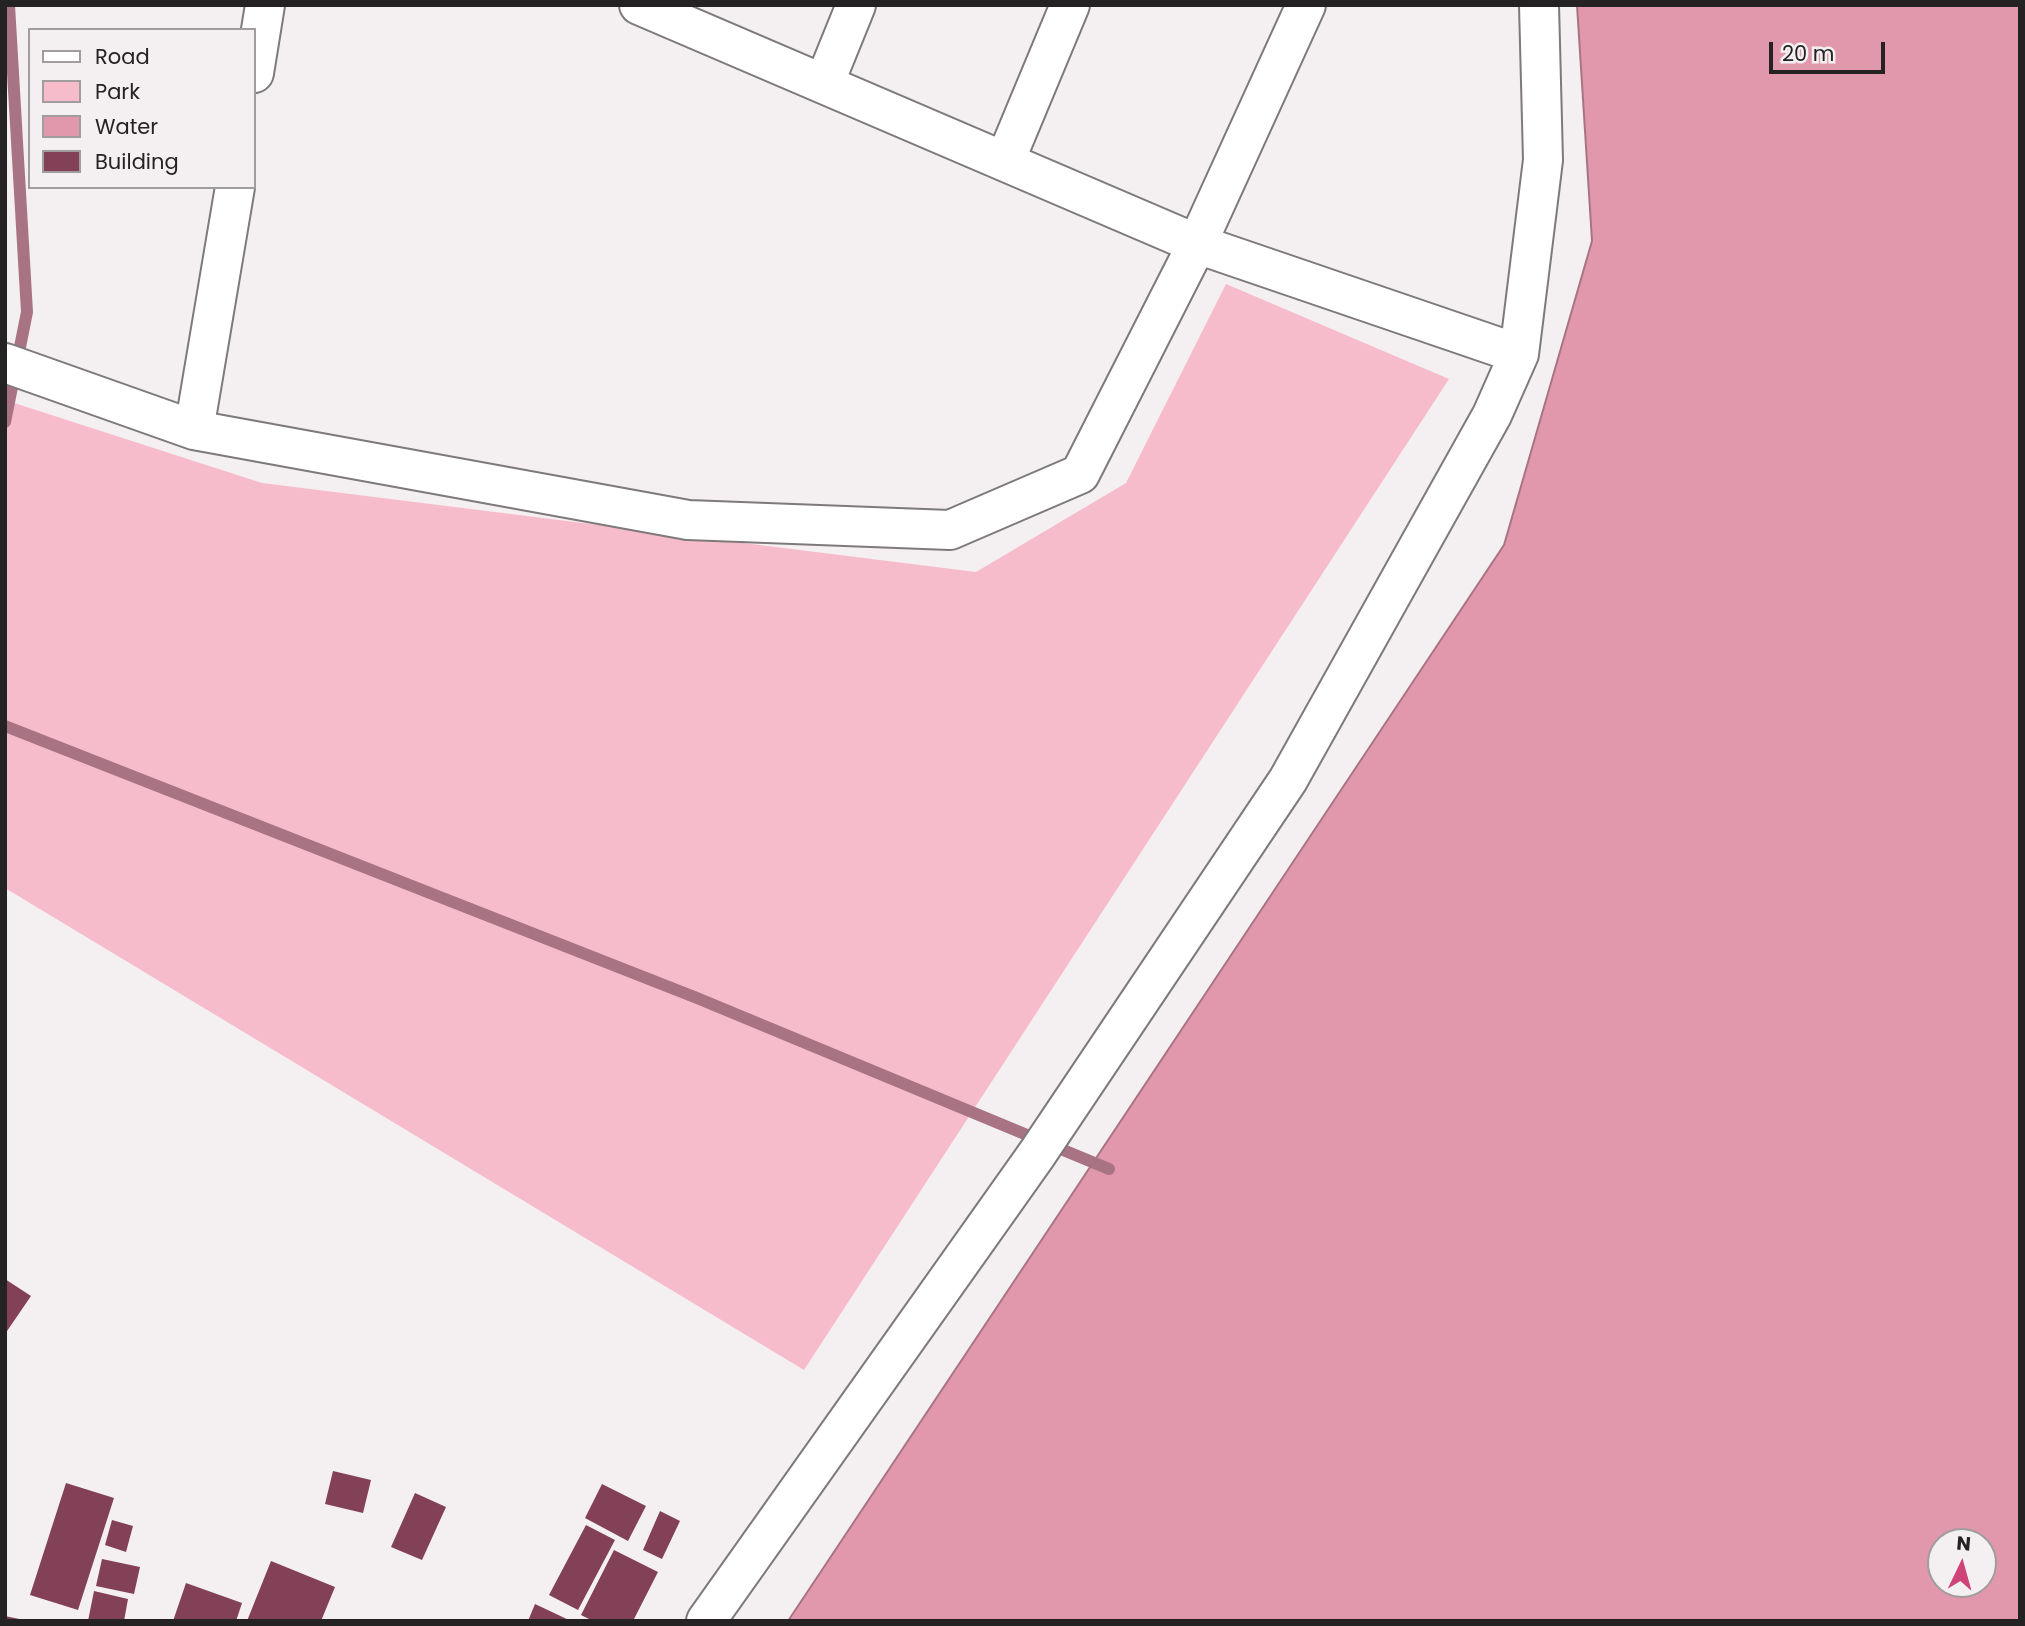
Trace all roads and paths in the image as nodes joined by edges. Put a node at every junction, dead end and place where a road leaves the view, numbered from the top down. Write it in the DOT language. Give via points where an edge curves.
graph roads {
  1 [pos="265,5"];
  2 [pos="856,5"];
  3 [pos="1070,5"];
  4 [pos="1306,5"];
  5 [pos="1539,5"];
  6 [pos="651,7"];
  7 [pos="256,61"];
  8 [pos="824,83"];
  9 [pos="1005,161"];
  10 [pos="234,189"];
  11 [pos="1197,244"];
  12 [pos="1519,354"];
  13 [pos="20,368"];
  14 [pos="194,430"];
  15 [pos="706,1621"];
  1 -- 7 [label="street"];
  2 -- 8 [label="street"];
  3 -- 9 [label="street"];
  4 -- 11 [label="street"];
  5 -- 12 [label="street" via="1543,160"];
  6 -- 8 [label="street"];
  8 -- 9 [label="street"];
  9 -- 11 [label="street"];
  10 -- 14 [label="street"];
  11 -- 12 [label="street"];
  11 -- 14 [label="street" via="1080,474 950,530 688,520"];
  12 -- 15 [label="street" via="1492,415 1288,780 1046,1140"];
  13 -- 14 [label="street"];
}
